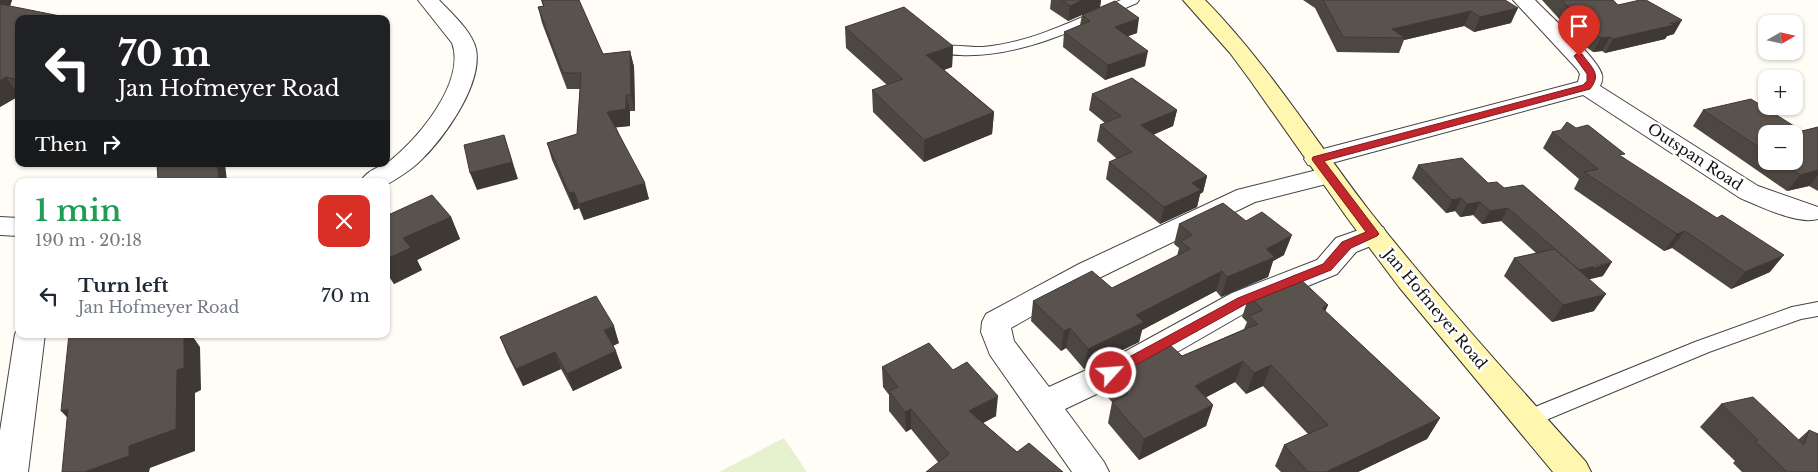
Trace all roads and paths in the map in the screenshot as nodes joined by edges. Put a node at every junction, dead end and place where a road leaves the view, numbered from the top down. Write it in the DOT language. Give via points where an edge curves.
graph roads {
  1 [pos="428,0"];
  2 [pos="1132,0"];
  3 [pos="1193,0"];
  4 [pos="1523,0"];
  5 [pos="945,50"];
  6 [pos="1586,87"];
  7 [pos="1323,167"];
  8 [pos="379,178"];
  9 [pos="1809,213"];
  10 [pos="0,226"];
  11 [pos="15,227"];
  12 [pos="1373,234"];
  13 [pos="1818,309"];
  14 [pos="29,338"];
  15 [pos="1044,404"];
  16 [pos="1528,419"];
  17 [pos="11,472"];
  18 [pos="1092,472"];
  19 [pos="1574,472"];
  1 -- 8 [label="street" via="464,47 466,63 463,78 433,130 400,165"];
  2 -- 5 [label="lane" via="1019,45 982,51"];
  3 -- 7 [label="street, Jan Hofmeyer Road" via="1229,38"];
  4 -- 6 [label="street" via="1587,66 1591,82"];
  6 -- 7 [label="street"];
  6 -- 9 [label="street, Outspan Road" via="1749,192"];
  7 -- 12 [label="street, Jan Hofmeyer Road"];
  7 -- 15 [label="street" via="1246,196 1089,272 997,322 996,336 1001,347"];
  10 -- 11 [label="street"];
  12 -- 15 [label="street" via="1346,245 1327,267 1242,301 1128,365"];
  12 -- 16 [label="street, Jan Hofmeyer Road"];
  13 -- 16 [label="lane" via="1799,312 1702,347"];
  14 -- 17 [label="street"];
  15 -- 18 [label="street"];
  16 -- 19 [label="street, Jan Hofmeyer Road"];
}
